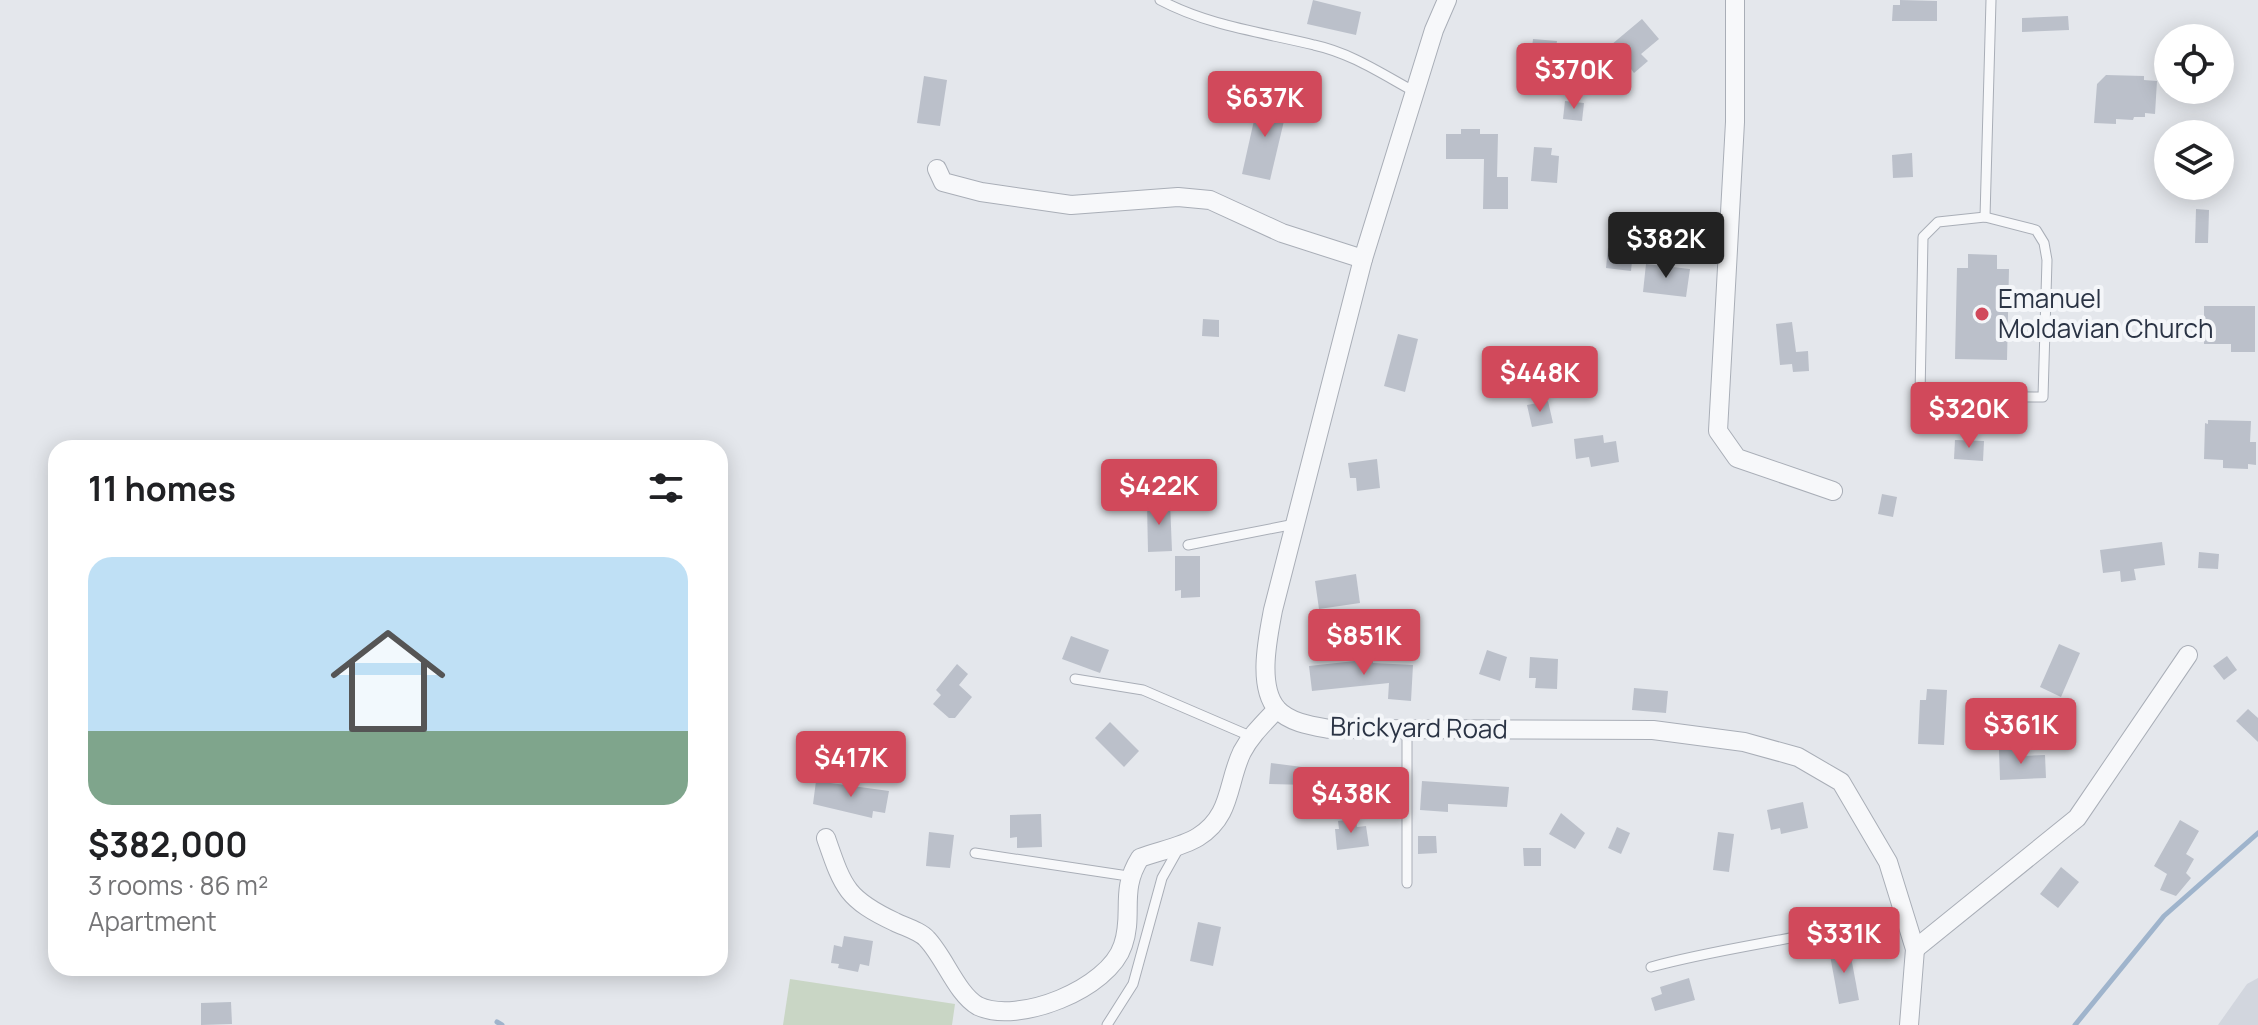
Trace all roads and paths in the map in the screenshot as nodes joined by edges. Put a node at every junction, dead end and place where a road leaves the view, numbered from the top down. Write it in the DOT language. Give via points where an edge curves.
graph roads {
  1 [pos="1160,0"];
  2 [pos="1447,0"];
  3 [pos="1735,0"];
  4 [pos="1991,0"];
  5 [pos="1415,92"];
  6 [pos="937,169"];
  7 [pos="1985,217"];
  8 [pos="1363,259"];
  9 [pos="1833,491"];
  10 [pos="1295,524"];
  11 [pos="1188,545"];
  12 [pos="2188,655"];
  13 [pos="1075,679"];
  14 [pos="1277,709"];
  15 [pos="1407,730"];
  16 [pos="1250,736"];
  17 [pos="826,838"];
  18 [pos="1182,843"];
  19 [pos="975,853"];
  20 [pos="1128,876"];
  21 [pos="1407,883"];
  22 [pos="1903,910"];
  23 [pos="1915,949"];
  24 [pos="1651,967"];
  25 [pos="1107,1025"];
  26 [pos="1909,1025"];
  1 -- 5 [label="lane" via="1227,27 1349,56"];
  2 -- 5 [label="street"];
  3 -- 9 [label="street" via="1735,122 1718,431 1737,458"];
  4 -- 7 [label="lane"];
  5 -- 8 [label="street"];
  6 -- 8 [label="street" via="943,182 956,186 1071,205 1178,197 1210,200 1282,233"];
  7 -- 7 [label="lane" via="2036,230 2044,243 2043,397 1920,396 1923,237 1938,222"];
  8 -- 10 [label="street"];
  10 -- 11 [label="lane"];
  10 -- 14 [label="street" via="1265,656 1267,683"];
  12 -- 23 [label="street" via="2077,818"];
  13 -- 16 [label="lane" via="1143,690"];
  14 -- 15 [label="street, Brickyard Road" via="1300,723 1330,729"];
  14 -- 16 [label="street"];
  15 -- 21 [label="lane"];
  15 -- 22 [label="street, Brickyard Road" via="1653,730 1744,742 1798,757 1841,782 1888,862"];
  16 -- 18 [label="street" via="1218,820"];
  17 -- 20 [label="street" via="841,881 859,903 925,936 961,990 976,1005 992,1011 1009,1013 1076,994 1101,977 1123,947"];
  18 -- 20 [label="street" via="1140,858"];
  18 -- 25 [label="lane" via="1162,878 1133,984"];
  19 -- 20 [label="lane"];
  22 -- 23 [label="street, Brickyard Road"];
  22 -- 24 [label="lane" via="1862,924 1719,949"];
  23 -- 26 [label="street, Brickyard Road"];
}
